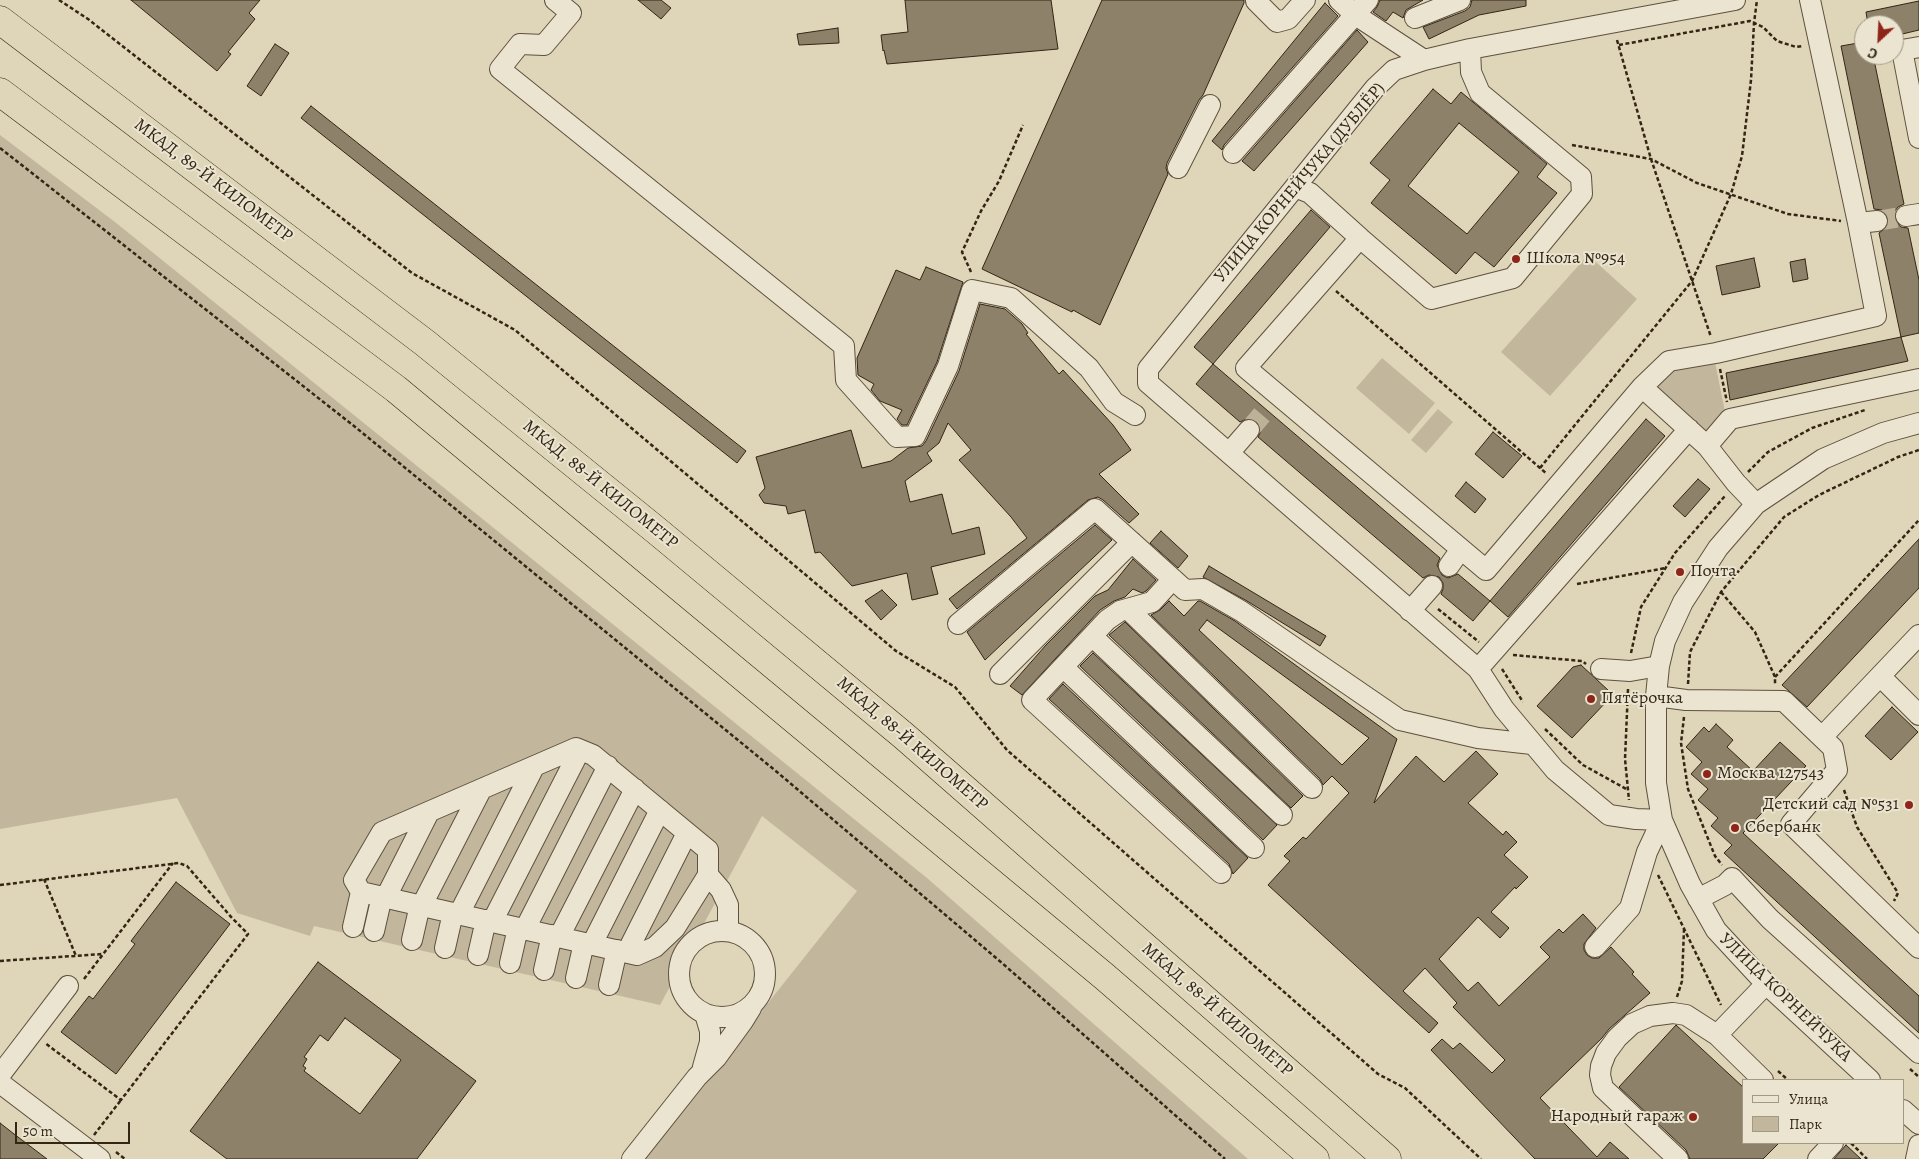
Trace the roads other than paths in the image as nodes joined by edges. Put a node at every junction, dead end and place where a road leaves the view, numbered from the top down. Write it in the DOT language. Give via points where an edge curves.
graph roads {
  1 [pos="555,0"];
  2 [pos="1257,0"];
  3 [pos="1304,0"];
  4 [pos="1339,0"];
  5 [pos="1431,0"];
  6 [pos="1460,0"];
  7 [pos="1735,0"];
  8 [pos="1810,0"];
  9 [pos="1361,7"];
  10 [pos="0,20"];
  11 [pos="1919,47"];
  12 [pos="1470,49"];
  13 [pos="1424,60"];
  14 [pos="0,92"];
  15 [pos="1210,105"];
  16 [pos="1919,138"];
  17 [pos="1233,153"];
  18 [pos="1178,168"];
  19 [pos="1295,187"];
  20 [pos="1360,238"];
  21 [pos="425,343"];
  22 [pos="1919,378"];
  23 [pos="1642,387"];
  24 [pos="1135,415"];
  25 [pos="1919,423"];
  26 [pos="1249,430"];
  27 [pos="1689,430"];
  28 [pos="1708,446"];
  29 [pos="1229,454"];
  30 [pos="1756,504"];
  31 [pos="1132,542"];
  32 [pos="1461,549"];
  33 [pos="1449,566"];
  34 [pos="1173,579"];
  35 [pos="1128,609"];
  36 [pos="958,624"];
  37 [pos="1919,634"];
  38 [pos="1092,636"];
  39 [pos="1659,666"];
  40 [pos="1063,667"];
  41 [pos="1595,667"];
  42 [pos="1478,669"];
  43 [pos="1000,674"];
  44 [pos="1880,676"];
  45 [pos="1656,696"];
  46 [pos="1919,715"];
  47 [pos="1822,737"];
  48 [pos="1532,744"];
  49 [pos="580,750"];
  50 [pos="608,766"];
  51 [pos="534,767"];
  52 [pos="1312,788"];
  53 [pos="635,789"];
  54 [pos="480,790"];
  55 [pos="660,810"];
  56 [pos="429,812"];
  57 [pos="1282,815"];
  58 [pos="1662,820"];
  59 [pos="687,833"];
  60 [pos="1254,848"];
  61 [pos="1221,873"];
  62 [pos="708,875"];
  63 [pos="361,892"];
  64 [pos="384,897"];
  65 [pos="1698,899"];
  66 [pos="421,905"];
  67 [pos="456,913"];
  68 [pos="489,921"];
  69 [pos="353,927"];
  70 [pos="521,928"];
  71 [pos="374,931"];
  72 [pos="725,931"];
  73 [pos="556,936"];
  74 [pos="412,940"];
  75 [pos="588,944"];
  76 [pos="1595,947"];
  77 [pos="445,948"];
  78 [pos="1919,948"];
  79 [pos="622,951"];
  80 [pos="478,955"];
  81 [pos="510,963"];
  82 [pos="544,970"];
  83 [pos="576,978"];
  84 [pos="1766,984"];
  85 [pos="609,985"];
  86 [pos="68,986"];
  87 [pos="752,1007"];
  88 [pos="705,1014"];
  89 [pos="1717,1035"];
  90 [pos="1919,1053"];
  91 [pos="0,1075"];
  92 [pos="697,1077"];
  93 [pos="1762,1079"];
  94 [pos="1869,1079"];
  95 [pos="0,1083"];
  96 [pos="1904,1111"];
  97 [pos="1919,1124"];
  98 [pos="1919,1144"];
  99 [pos="100,1159"];
  100 [pos="632,1159"];
  101 [pos="1315,1159"];
  102 [pos="1387,1159"];
  103 [pos="1678,1159"];
  104 [pos="1916,1159"];
  1 -- 24 [label="street" via="571,13 544,46 520,44 500,69 844,346 846,380 897,437 915,436 948,366 972,290 1011,298 1089,368 1114,402"];
  2 -- 3 [label="street" via="1276,22 1288,19"];
  4 -- 9 [label="street"];
  5 -- 6 [label="street" via="1415,18"];
  7 -- 12 [label="street, УЛИЦА КОРНЕЙЧУКА (ДУБЛЁР)"];
  8 -- 23 [label="street" via="1868,222 1876,316 1669,361"];
  9 -- 13 [label="street"];
  9 -- 17 [label="street"];
  10 -- 21 [label="highway, МКАД, 89-Й КИЛОМЕТР"];
  11 -- 16 [label="street" via="1902,50"];
  12 -- 13 [label="street, УЛИЦА КОРНЕЙЧУКА (ДУБЛЁР)"];
  12 -- 20 [label="street" via="1472,72 1480,93 1582,177 1582,194 1513,278 1431,299"];
  13 -- 19 [label="street, УЛИЦА КОРНЕЙЧУКА (ДУБЛЁР)" via="1394,70 1375,88"];
  14 -- 101 [label="highway" via="396,389 1098,970"];
  15 -- 18 [label="street"];
  19 -- 20 [label="street" via="1310,194"];
  19 -- 29 [label="street, УЛИЦА КОРНЕЙЧУКА (ДУБЛЁР)" via="1148,369 1148,383"];
  20 -- 32 [label="street" via="1246,368 1272,402"];
  21 -- 102 [label="highway, МКАД, 88-Й КИЛОМЕТР" via="904,736"];
  22 -- 28 [label="street" via="1730,419"];
  23 -- 27 [label="street"];
  23 -- 32 [label="street" via="1486,570"];
  25 -- 30 [label="street, УЛИЦА КОРНЕЙЧУКА" via="1884,433 1823,459"];
  26 -- 29 [label="street"];
  27 -- 28 [label="street"];
  27 -- 42 [label="street"];
  28 -- 30 [label="street"];
  29 -- 42 [label="street" via="1422,598"];
  30 -- 39 [label="street, УЛИЦА КОРНЕЙЧУКА" via="1718,548 1683,602 1665,641"];
  31 -- 34 [label="street"];
  31 -- 36 [label="street" via="1095,509"];
  31 -- 43 [label="street"];
  32 -- 33 [label="street"];
  34 -- 35 [label="street" via="1152,602"];
  34 -- 48 [label="street" via="1185,590 1203,589 1241,611 1400,720 1478,738"];
  35 -- 38 [label="street" via="1107,620"];
  35 -- 52 [label="street"];
  37 -- 44 [label="street"];
  38 -- 40 [label="street"];
  38 -- 57 [label="street"];
  39 -- 41 [label="street" via="1630,671"];
  39 -- 45 [label="street, УЛИЦА КОРНЕЙЧУКА"];
  40 -- 60 [label="street"];
  40 -- 61 [label="street" via="1032,700"];
  42 -- 48 [label="street"];
  44 -- 46 [label="street"];
  44 -- 47 [label="street"];
  45 -- 47 [label="street" via="1686,700 1784,701"];
  45 -- 58 [label="street, УЛИЦА КОРНЕЙЧУКА" via="1656,783"];
  47 -- 78 [label="street" via="1833,748 1837,770 1791,824"];
  48 -- 58 [label="street" via="1554,770 1609,815"];
  49 -- 50 [label="street"];
  49 -- 51 [label="street" via="576,748"];
  49 -- 68 [label="street"];
  50 -- 53 [label="street"];
  50 -- 70 [label="street"];
  51 -- 54 [label="street"];
  51 -- 67 [label="street"];
  53 -- 55 [label="street"];
  53 -- 73 [label="street"];
  54 -- 56 [label="street"];
  54 -- 66 [label="street"];
  55 -- 59 [label="street"];
  55 -- 75 [label="street"];
  56 -- 63 [label="street" via="382,832 354,880"];
  56 -- 64 [label="street"];
  58 -- 65 [label="street, УЛИЦА КОРНЕЙЧУКА"];
  58 -- 76 [label="street" via="1647,852 1630,908"];
  59 -- 62 [label="street" via="708,850"];
  59 -- 79 [label="street"];
  62 -- 72 [label="street" via="728,905 730,914"];
  62 -- 79 [label="street" via="675,928 655,947 637,955"];
  63 -- 64 [label="street"];
  63 -- 69 [label="street"];
  64 -- 66 [label="street"];
  64 -- 71 [label="street"];
  65 -- 84 [label="street, УЛИЦА КОРНЕЙЧУКА" via="1716,930"];
  65 -- 90 [label="street" via="1732,878 1770,919"];
  66 -- 67 [label="street"];
  66 -- 74 [label="street"];
  67 -- 68 [label="street"];
  67 -- 77 [label="street"];
  68 -- 70 [label="street"];
  68 -- 80 [label="street"];
  70 -- 73 [label="street"];
  70 -- 81 [label="street"];
  72 -- 87 [label="street" via="747,938 764,962 763,990"];
  72 -- 88 [label="street" via="710,932 693,942 686,949 679,967 684,996"];
  73 -- 75 [label="street"];
  73 -- 82 [label="street"];
  75 -- 79 [label="street"];
  75 -- 83 [label="street"];
  79 -- 85 [label="street"];
  84 -- 89 [label="street"];
  84 -- 94 [label="street, УЛИЦА КОРНЕЙЧУКА"];
  86 -- 91 [label="street"];
  87 -- 88 [label="street" via="725,1018"];
  87 -- 92 [label="street" via="716,1058"];
  88 -- 92 [label="street" via="710,1042 706,1060"];
  89 -- 93 [label="street"];
  89 -- 103 [label="street" via="1686,1015 1650,1016 1632,1024 1617,1038 1601,1066 1603,1088"];
  92 -- 100 [label="street"];
  95 -- 99 [label="street"];
  96 -- 97 [label="street"];
  98 -- 104 [label="street"];
}
